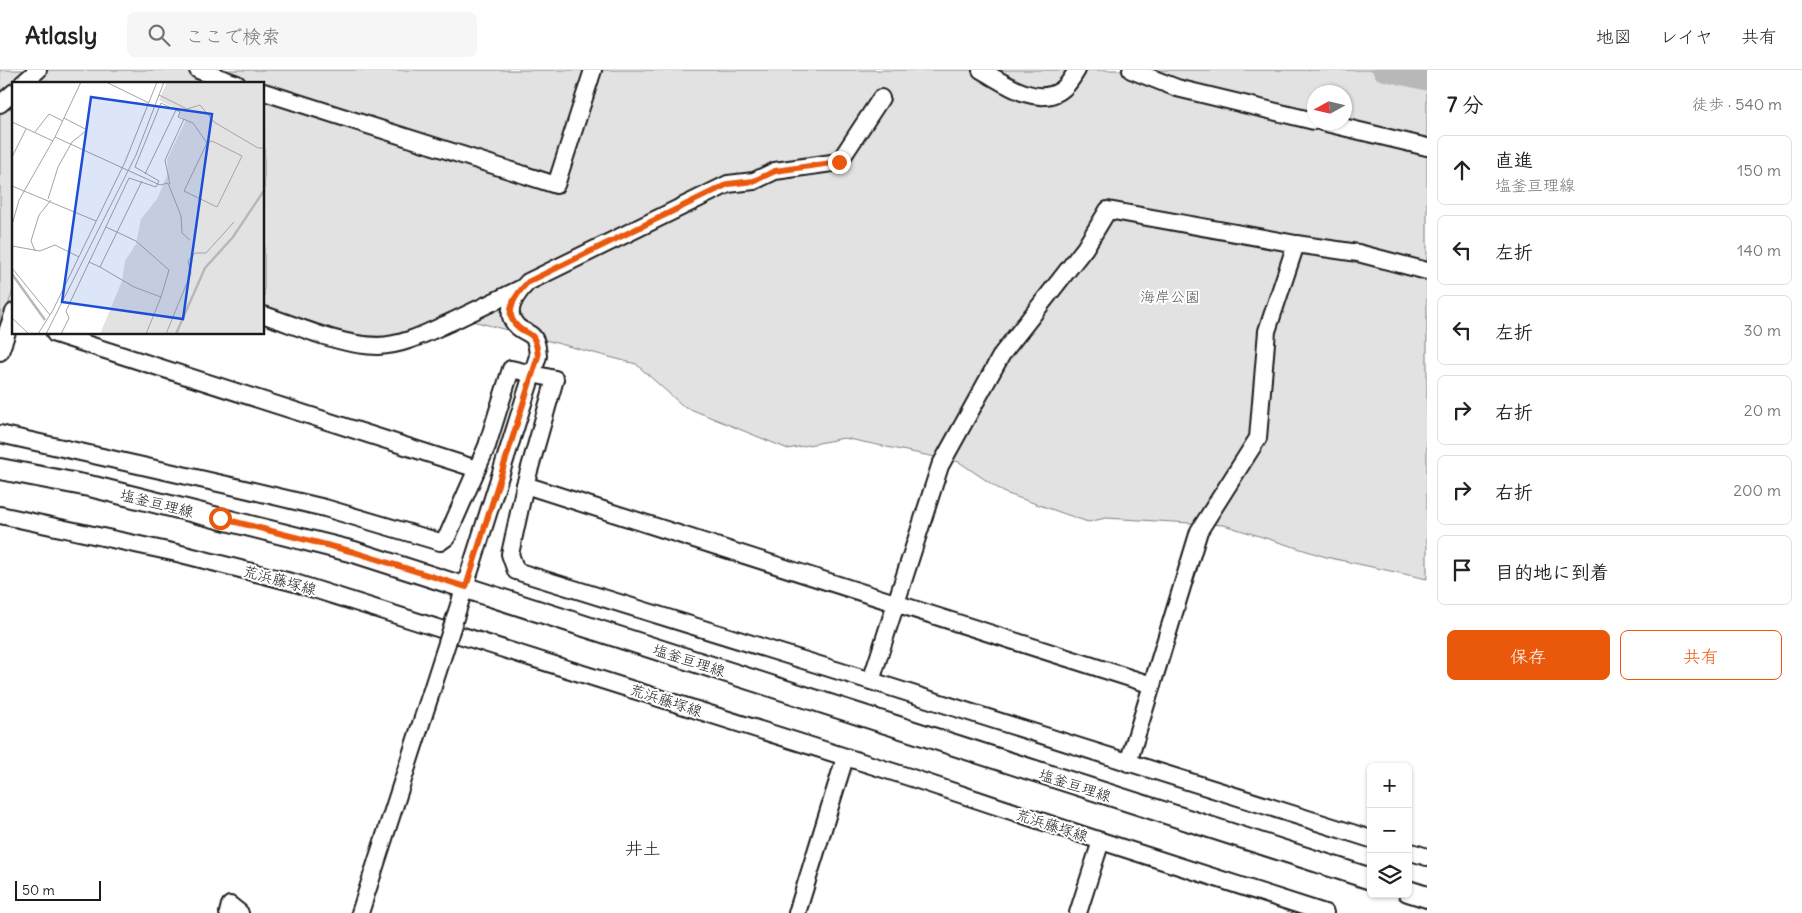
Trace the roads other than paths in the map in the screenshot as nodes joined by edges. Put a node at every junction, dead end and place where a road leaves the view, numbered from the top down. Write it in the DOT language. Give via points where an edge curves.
graph roads {
  1 [pos="38,70"];
  2 [pos="593,70"];
  3 [pos="981,70"];
  4 [pos="1078,70"];
  5 [pos="1131,70"];
  6 [pos="201,76"];
  7 [pos="24,82"];
  8 [pos="228,82"];
  9 [pos="265,92"];
  10 [pos="12,94"];
  11 [pos="881,98"];
  12 [pos="0,104"];
  13 [pos="1307,119"];
  14 [pos="1352,129"];
  15 [pos="1427,146"];
  16 [pos="1296,244"];
  17 [pos="1427,271"];
  18 [pos="523,288"];
  19 [pos="265,315"];
  20 [pos="12,321"];
  21 [pos="58,335"];
  22 [pos="0,352"];
  23 [pos="532,374"];
  24 [pos="0,434"];
  25 [pos="476,469"];
  26 [pos="0,470"];
  27 [pos="525,485"];
  28 [pos="0,515"];
  29 [pos="466,587"];
  30 [pos="896,604"];
  31 [pos="871,681"];
  32 [pos="1152,685"];
  33 [pos="845,758"];
  34 [pos="1128,763"];
  35 [pos="1367,839"];
  36 [pos="1101,841"];
  37 [pos="1412,852"];
  38 [pos="1427,857"];
  39 [pos="1367,879"];
  40 [pos="1412,892"];
  41 [pos="1427,897"];
  42 [pos="228,913"];
  43 [pos="240,913"];
  44 [pos="360,913"];
  45 [pos="797,913"];
  46 [pos="1078,913"];
  47 [pos="1325,913"];
  1 -- 7 [label="street"];
  2 -- 9 [label="street" via="556,185"];
  3 -- 4 [label="street" via="1028,94 1044,97 1061,91"];
  5 -- 13 [label="street" via="1177,88"];
  6 -- 8 [label="street"];
  10 -- 12 [label="street"];
  11 -- 18 [label="street" via="839,162 775,171 754,181 728,184 528,282"];
  14 -- 15 [label="street"];
  16 -- 17 [label="street" via="1358,252"];
  16 -- 30 [label="street" via="1108,210 1084,248 1002,354 940,466"];
  16 -- 32 [label="street" via="1267,331 1258,438 1199,531"];
  18 -- 19 [label="street" via="400,344 353,343"];
  18 -- 23 [label="street" via="512,302 511,312 512,321 533,338 537,346 538,356"];
  20 -- 22 [label="street"];
  21 -- 25 [label="street"];
  23 -- 25 [label="street" via="511,368 487,446"];
  23 -- 27 [label="street" via="555,379"];
  23 -- 29 [label="street"];
  24 -- 25 [label="street" via="236,486 440,542 447,537"];
  26 -- 29 [label="main road, 塩釜亘理線" via="94,487 354,552"];
  27 -- 30 [label="street"];
  27 -- 31 [label="street" via="510,554 516,571"];
  28 -- 33 [label="street, 荒浜藤塚線" via="177,553 295,583"];
  29 -- 39 [label="main road, 塩釜亘理線"];
  29 -- 44 [label="street, bridge"];
  30 -- 31 [label="street"];
  30 -- 32 [label="street"];
  31 -- 34 [label="street"];
  32 -- 34 [label="street"];
  33 -- 36 [label="street, 荒浜藤塚線"];
  33 -- 45 [label="street"];
  34 -- 35 [label="street"];
  36 -- 46 [label="street"];
  36 -- 47 [label="street, 荒浜藤塚線"];
  37 -- 38 [label="street"];
  40 -- 41 [label="main road"];
  42 -- 43 [label="street" via="230,905"];
}
